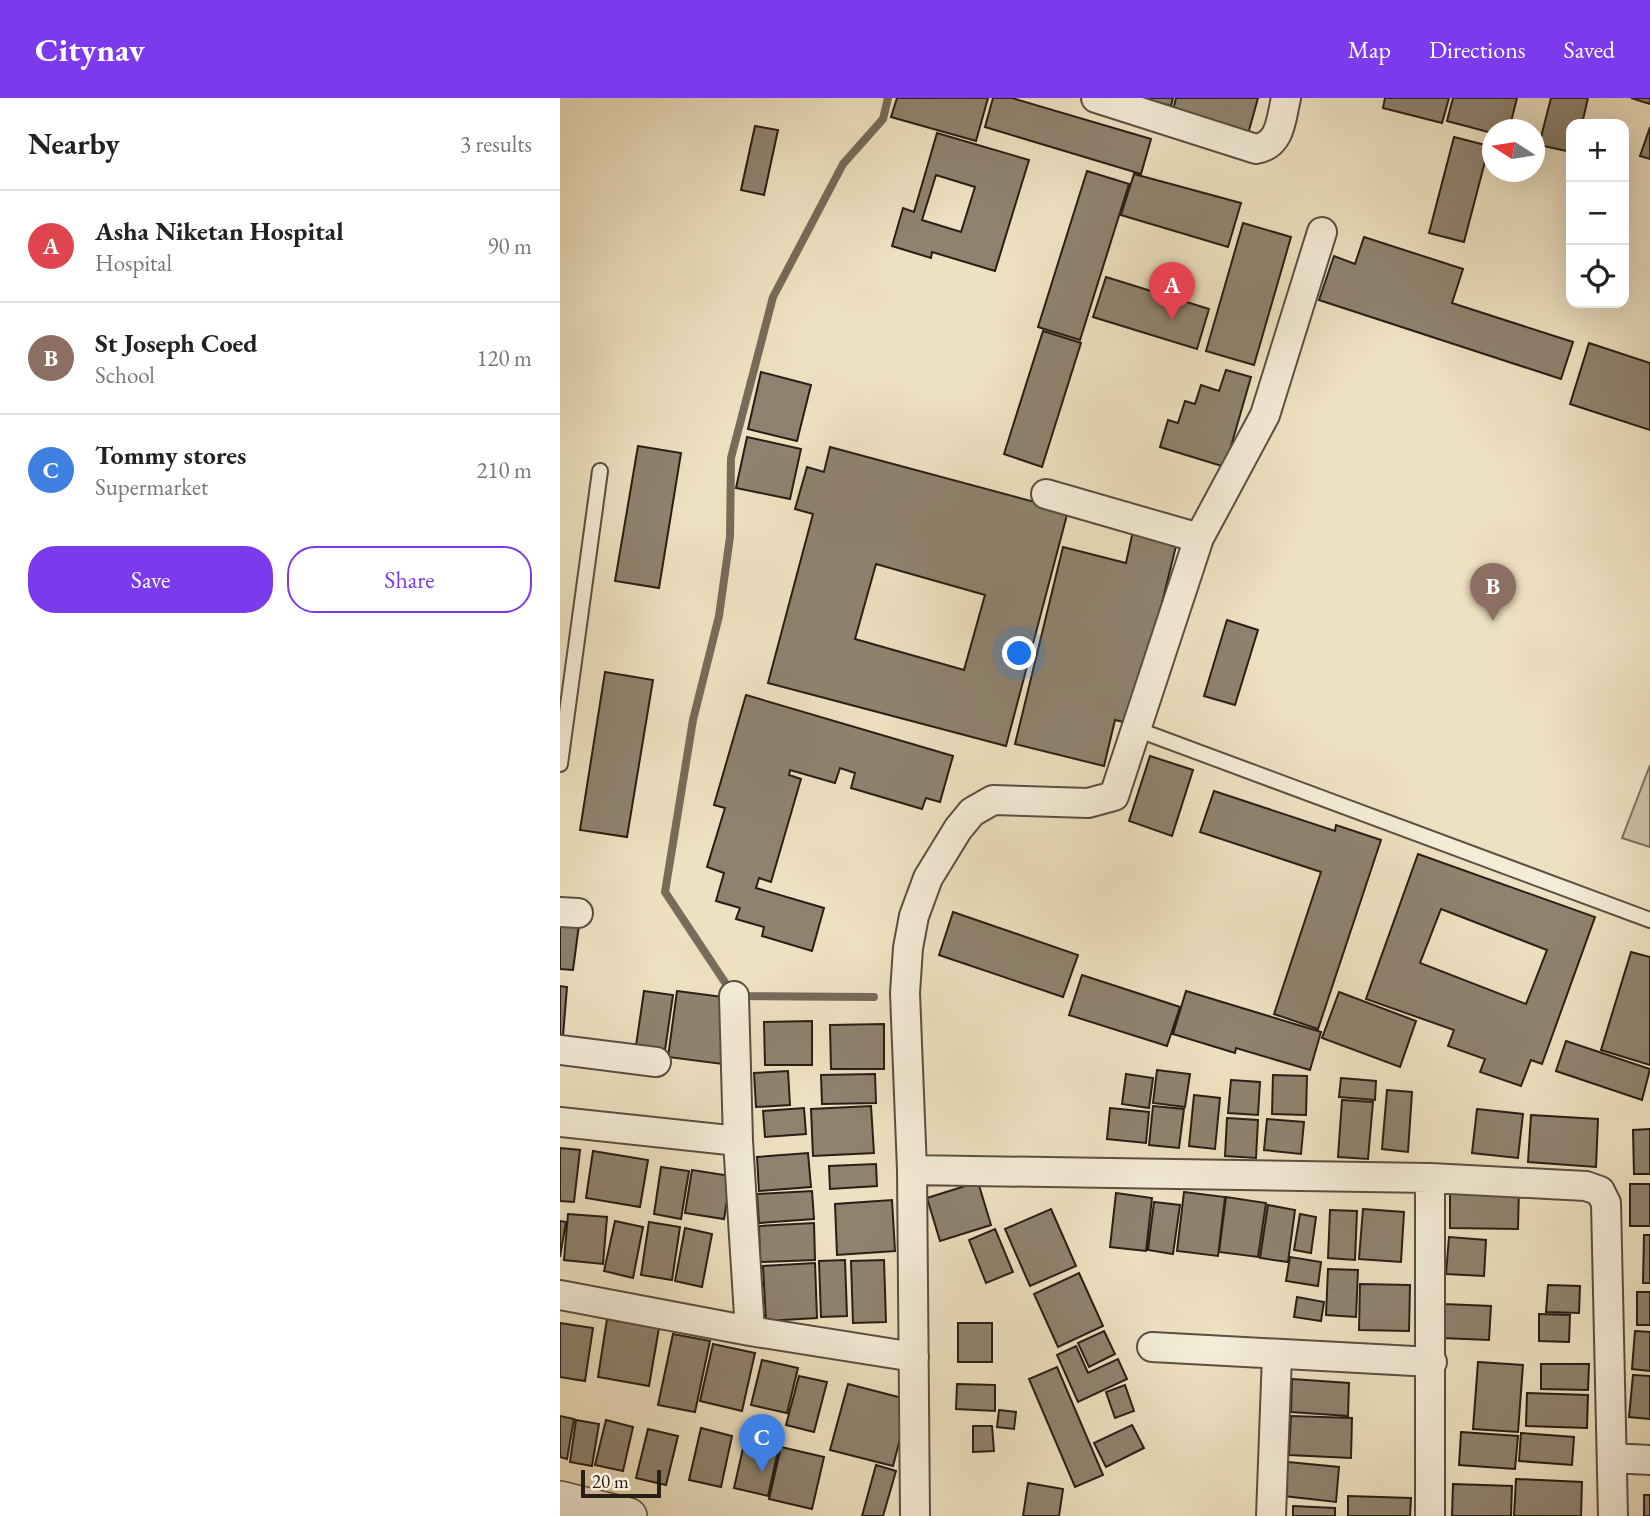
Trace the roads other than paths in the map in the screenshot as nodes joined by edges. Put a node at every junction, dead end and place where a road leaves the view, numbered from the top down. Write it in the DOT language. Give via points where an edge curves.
graph roads {
  1 [pos="1096,98"];
  2 [pos="1286,98"];
  3 [pos="1322,232"];
  4 [pos="600,471"];
  5 [pos="1046,494"];
  6 [pos="1199,538"];
  7 [pos="1136,729"];
  8 [pos="560,764"];
  9 [pos="1650,920"];
  10 [pos="734,996"];
  11 [pos="560,1050"];
  12 [pos="656,1062"];
  13 [pos="560,1122"];
  14 [pos="738,1141"];
  15 [pos="912,1170"];
  16 [pos="1430,1178"];
  17 [pos="560,1295"];
  18 [pos="750,1331"];
  19 [pos="1152,1348"];
  20 [pos="1277,1355"];
  21 [pos="914,1357"];
  22 [pos="1432,1362"];
  23 [pos="1612,1458"];
  24 [pos="1650,1460"];
  25 [pos="560,1499"];
  26 [pos="629,1516"];
  27 [pos="915,1516"];
  28 [pos="1271,1516"];
  29 [pos="1430,1516"];
  30 [pos="1613,1516"];
  1 -- 2 [label="street" via="1256,149 1268,147 1276,138"];
  3 -- 6 [label="street" via="1265,415"];
  4 -- 8 [label="lane"];
  5 -- 6 [label="street"];
  6 -- 7 [label="street"];
  7 -- 9 [label="lane"];
  7 -- 15 [label="street" via="1114,796 1088,803 993,800 972,812 928,878 914,916 905,993"];
  10 -- 14 [label="street"];
  11 -- 12 [label="street"];
  13 -- 14 [label="street"];
  14 -- 18 [label="street"];
  15 -- 16 [label="street"];
  15 -- 21 [label="street"];
  16 -- 22 [label="street"];
  16 -- 23 [label="street" via="1586,1186 1600,1191 1606,1203"];
  17 -- 18 [label="street"];
  18 -- 21 [label="street"];
  19 -- 20 [label="street"];
  20 -- 22 [label="street"];
  20 -- 28 [label="street"];
  21 -- 27 [label="street"];
  22 -- 29 [label="street"];
  23 -- 24 [label="street"];
  23 -- 30 [label="street"];
  25 -- 26 [label="street"];
}
